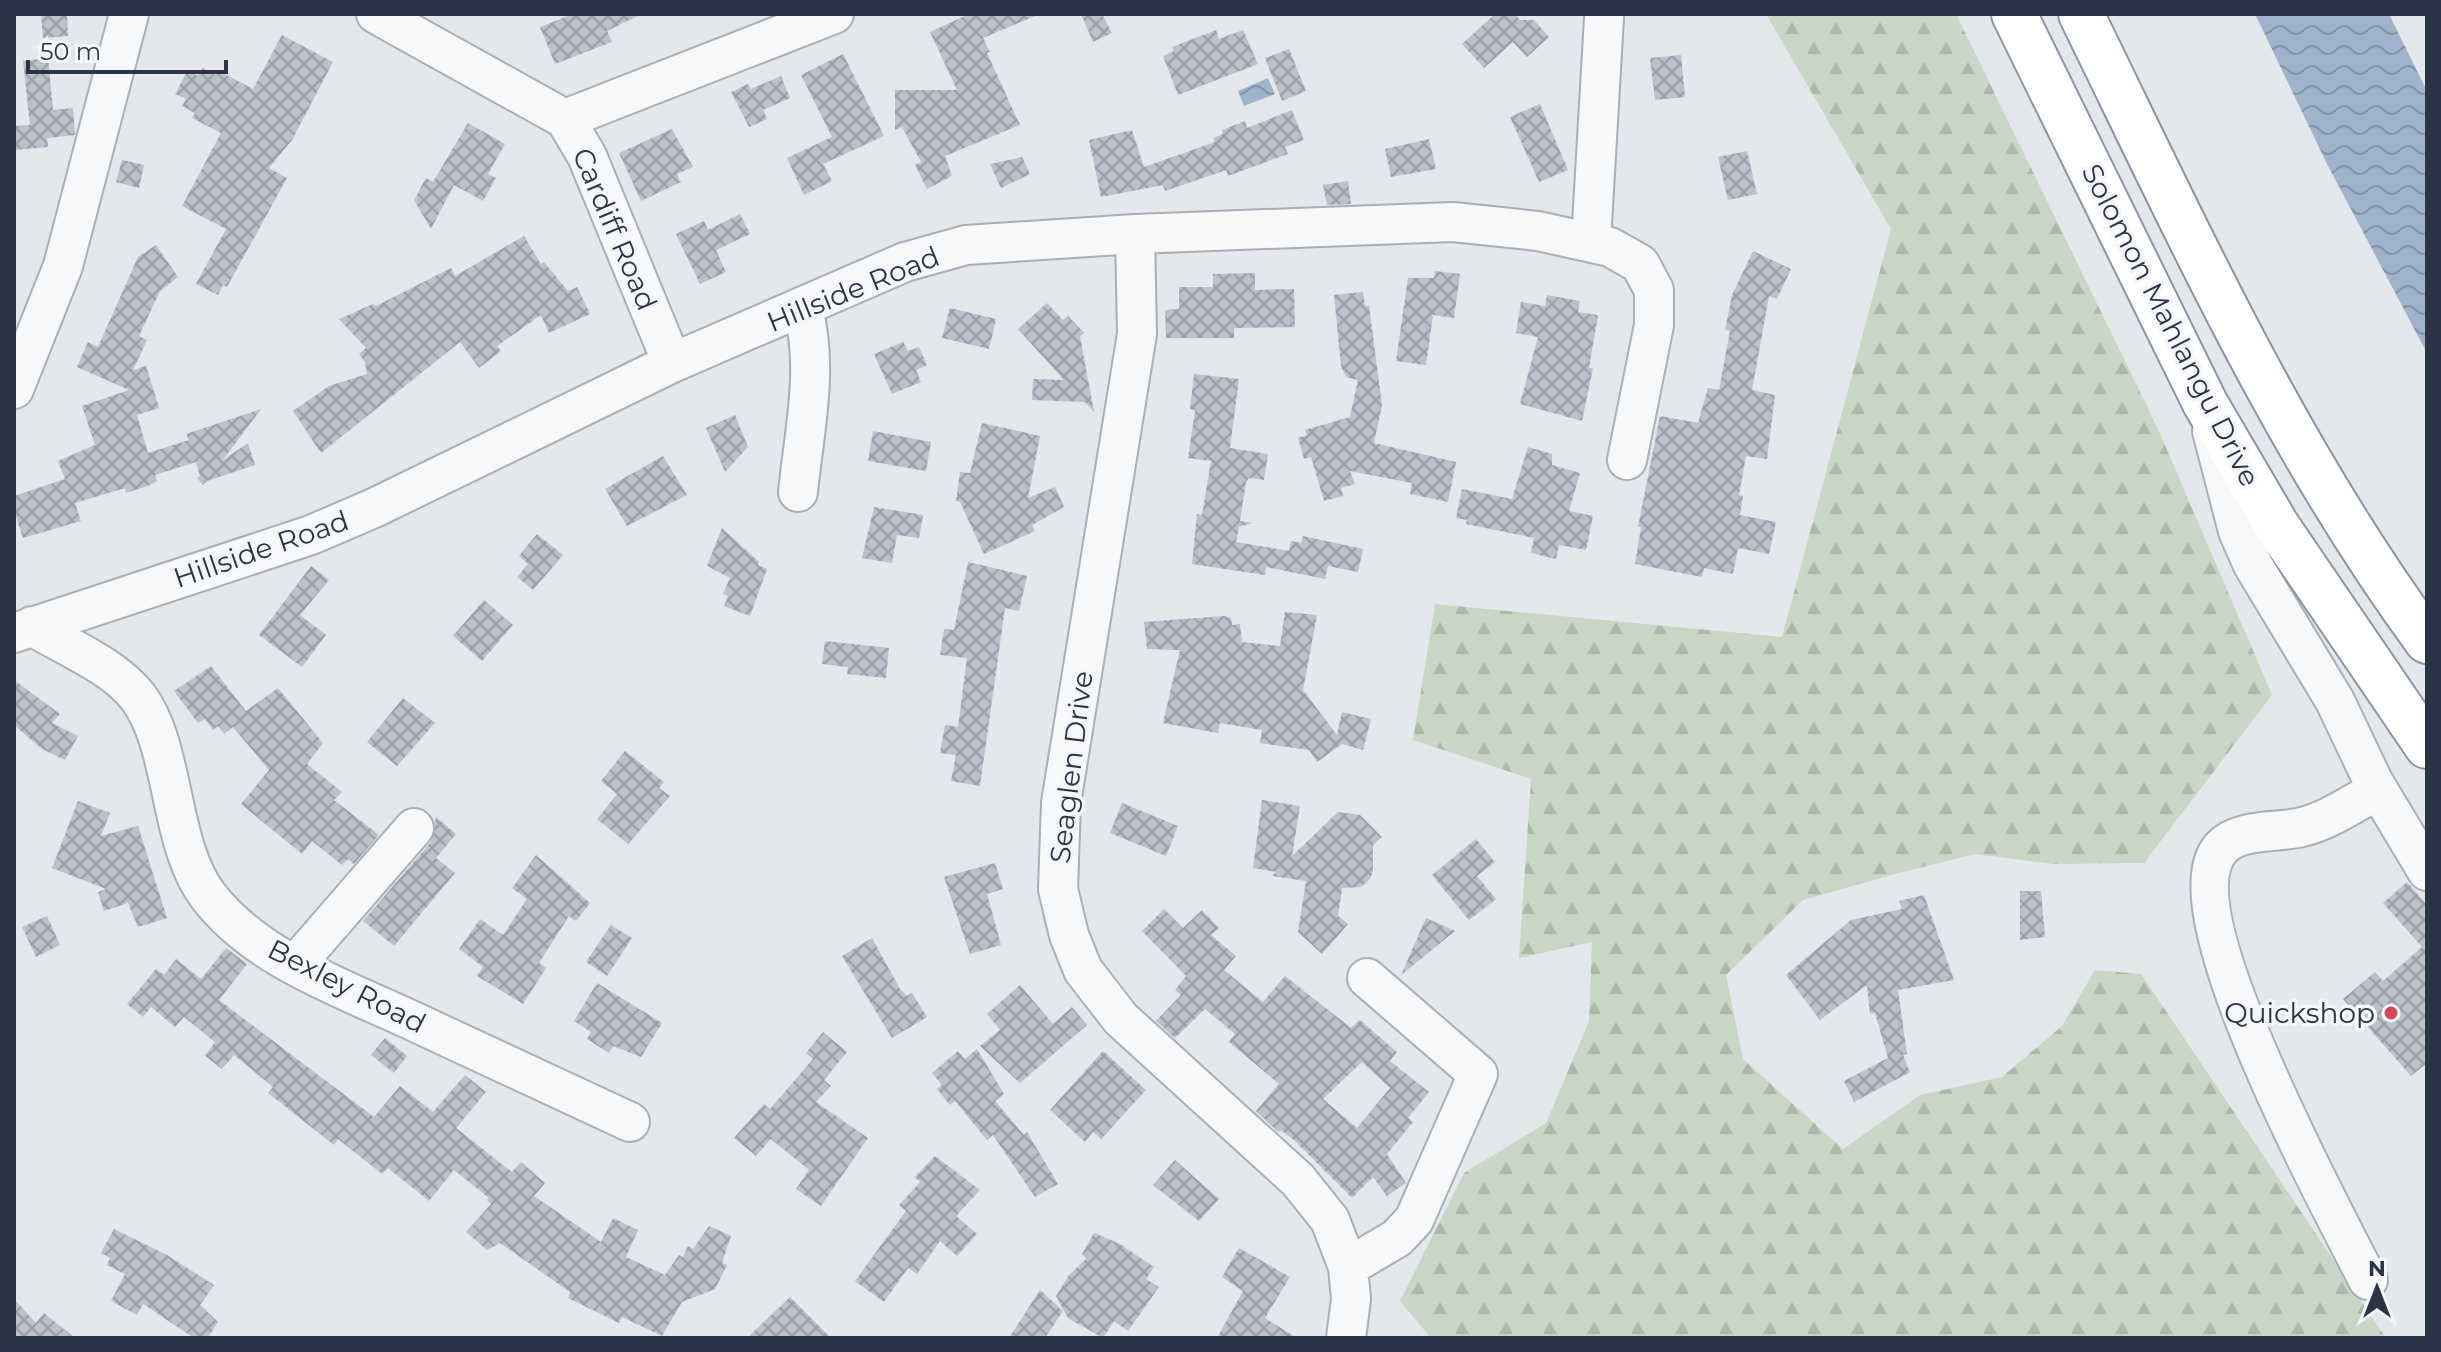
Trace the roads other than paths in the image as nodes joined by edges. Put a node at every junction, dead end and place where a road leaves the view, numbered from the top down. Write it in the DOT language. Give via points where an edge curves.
graph roads {
  1 [pos="129,14"];
  2 [pos="376,14"];
  3 [pos="834,14"];
  4 [pos="2014,14"];
  5 [pos="2081,14"];
  6 [pos="1604,18"];
  7 [pos="423,23"];
  8 [pos="565,119"];
  9 [pos="1135,234"];
  10 [pos="1591,242"];
  11 [pos="803,309"];
  12 [pos="23,338"];
  13 [pos="672,363"];
  14 [pos="14,389"];
  15 [pos="2205,403"];
  16 [pos="1627,460"];
  17 [pos="798,492"];
  18 [pos="23,630"];
  19 [pos="2427,641"];
  20 [pos="2427,746"];
  21 [pos="2378,790"];
  22 [pos="414,828"];
  23 [pos="2427,871"];
  24 [pos="295,965"];
  25 [pos="1367,978"];
  26 [pos="630,1122"];
  27 [pos="1348,1267"];
  28 [pos="2368,1280"];
  29 [pos="1346,1338"];
  1 -- 12 [label="street" via="63,266"];
  2 -- 7 [label="street, Cardiff Road"];
  3 -- 8 [label="street"];
  4 -- 15 [label="highway, Solomon Mahlangu Drive"];
  5 -- 19 [label="highway, Solomon Mahlangu Drive" via="2217,291 2292,430 2383,580"];
  6 -- 10 [label="street"];
  7 -- 8 [label="street, Cardiff Road"];
  8 -- 13 [label="street, Cardiff Road" via="587,156"];
  9 -- 10 [label="street, Hillside Road" via="1453,222 1496,224"];
  9 -- 11 [label="street, Hillside Road" via="966,245 905,262"];
  9 -- 27 [label="street, Seaglen Drive" via="1137,334 1061,803 1058,889 1083,970 1121,1019 1316,1199"];
  10 -- 16 [label="street, Hillside Road" via="1640,264 1654,290 1654,325"];
  11 -- 13 [label="street, Hillside Road"];
  11 -- 17 [label="street" via="812,364"];
  12 -- 14 [label="street"];
  13 -- 18 [label="street, Hillside Road" via="311,535"];
  15 -- 20 [label="highway, Solomon Mahlangu Drive" via="2277,526"];
  15 -- 21 [label="street" via="2238,531 2253,565 2335,701"];
  18 -- 24 [label="street, Bexley Road" via="115,675 138,698 151,723 192,868 208,896 232,921"];
  21 -- 23 [label="street"];
  21 -- 28 [label="street" via="2306,826 2239,837 2222,847 2215,860 2211,906 2245,1021"];
  22 -- 24 [label="street"];
  24 -- 26 [label="street, Bexley Road"];
  25 -- 27 [label="street" via="1478,1074 1414,1220 1397,1238"];
  27 -- 29 [label="street, Seaglen Drive"];
}
